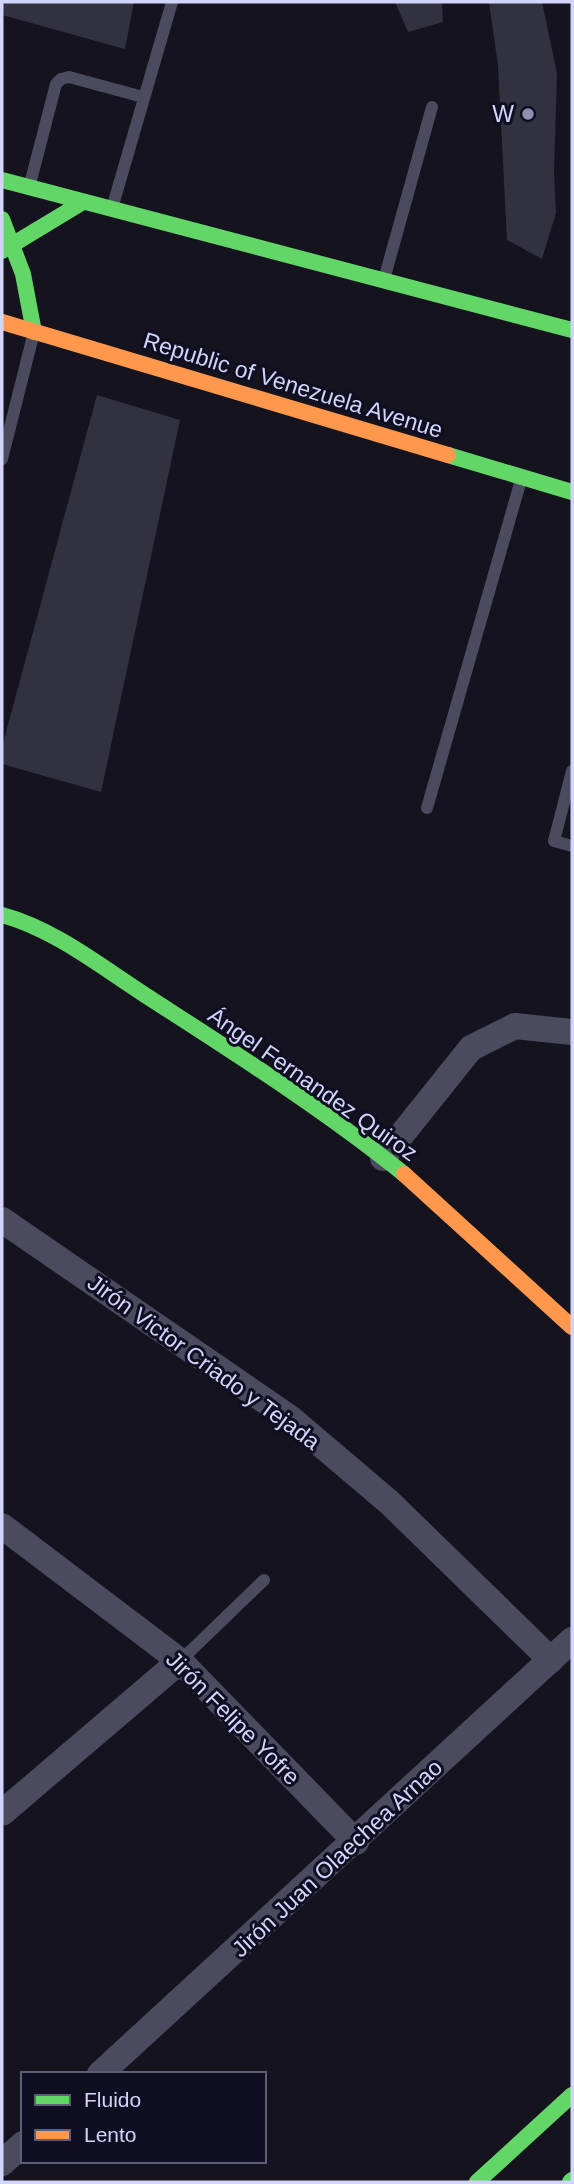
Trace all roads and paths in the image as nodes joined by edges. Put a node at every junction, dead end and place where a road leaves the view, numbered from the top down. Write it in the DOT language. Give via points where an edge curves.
graph roads {
  1 [pos="172,2"];
  2 [pos="143,97"];
  3 [pos="432,107"];
  4 [pos="2,180"];
  5 [pos="29,187"];
  6 [pos="83,202"];
  7 [pos="111,209"];
  8 [pos="2,219"];
  9 [pos="8,248"];
  10 [pos="384,279"];
  11 [pos="2,322"];
  12 [pos="572,330"];
  13 [pos="34,332"];
  14 [pos="2,459"];
  15 [pos="522,477"];
  16 [pos="572,492"];
  17 [pos="572,771"];
  18 [pos="427,808"];
  19 [pos="572,846"];
  20 [pos="2,915"];
  21 [pos="572,1032"];
  22 [pos="383,1158"];
  23 [pos="2,1220"];
  24 [pos="572,1327"];
  25 [pos="2,1526"];
  26 [pos="264,1580"];
  27 [pos="572,1640"];
  28 [pos="551,1660"];
  29 [pos="180,1661"];
  30 [pos="2,1813"];
  31 [pos="356,1842"];
  32 [pos="102,2072"];
  33 [pos="572,2095"];
  34 [pos="21,2146"];
  35 [pos="2,2163"];
  36 [pos="477,2182"];
  1 -- 2 [label="lane"];
  2 -- 5 [label="lane" via="69,77 61,79"];
  2 -- 7 [label="lane"];
  3 -- 10 [label="lane"];
  4 -- 5 [label="main road"];
  5 -- 6 [label="main road"];
  6 -- 7 [label="main road"];
  6 -- 9 [label="main road"];
  7 -- 10 [label="main road"];
  8 -- 9 [label="main road"];
  9 -- 13 [label="main road" via="29,287"];
  10 -- 12 [label="main road"];
  11 -- 13 [label="main road, Republic of Venezuela Avenue"];
  13 -- 14 [label="lane"];
  13 -- 15 [label="main road, Republic of Venezuela Avenue"];
  15 -- 16 [label="main road, Republic of Venezuela Avenue"];
  15 -- 18 [label="lane"];
  17 -- 19 [label="lane" via="554,841"];
  20 -- 22 [label="main road, Ángel Fernandez Quiroz" via="24,921 66,944"];
  21 -- 22 [label="street" via="515,1026 471,1048"];
  22 -- 24 [label="main road, Ángel Fernandez Quiroz"];
  23 -- 28 [label="street, Jirón Victor Criado y Tejada" via="290,1418 390,1503"];
  25 -- 29 [label="street, Jirón Felipe Yofre"];
  26 -- 29 [label="lane"];
  27 -- 28 [label="street, Jirón Juan Olaechea Arnao"];
  28 -- 31 [label="street, Jirón Juan Olaechea Arnao"];
  29 -- 30 [label="street"];
  29 -- 31 [label="street, Jirón Felipe Yofre"];
  31 -- 32 [label="street, Jirón Juan Olaechea Arnao"];
  33 -- 36 [label="main road"];
  34 -- 35 [label="street"];
}
